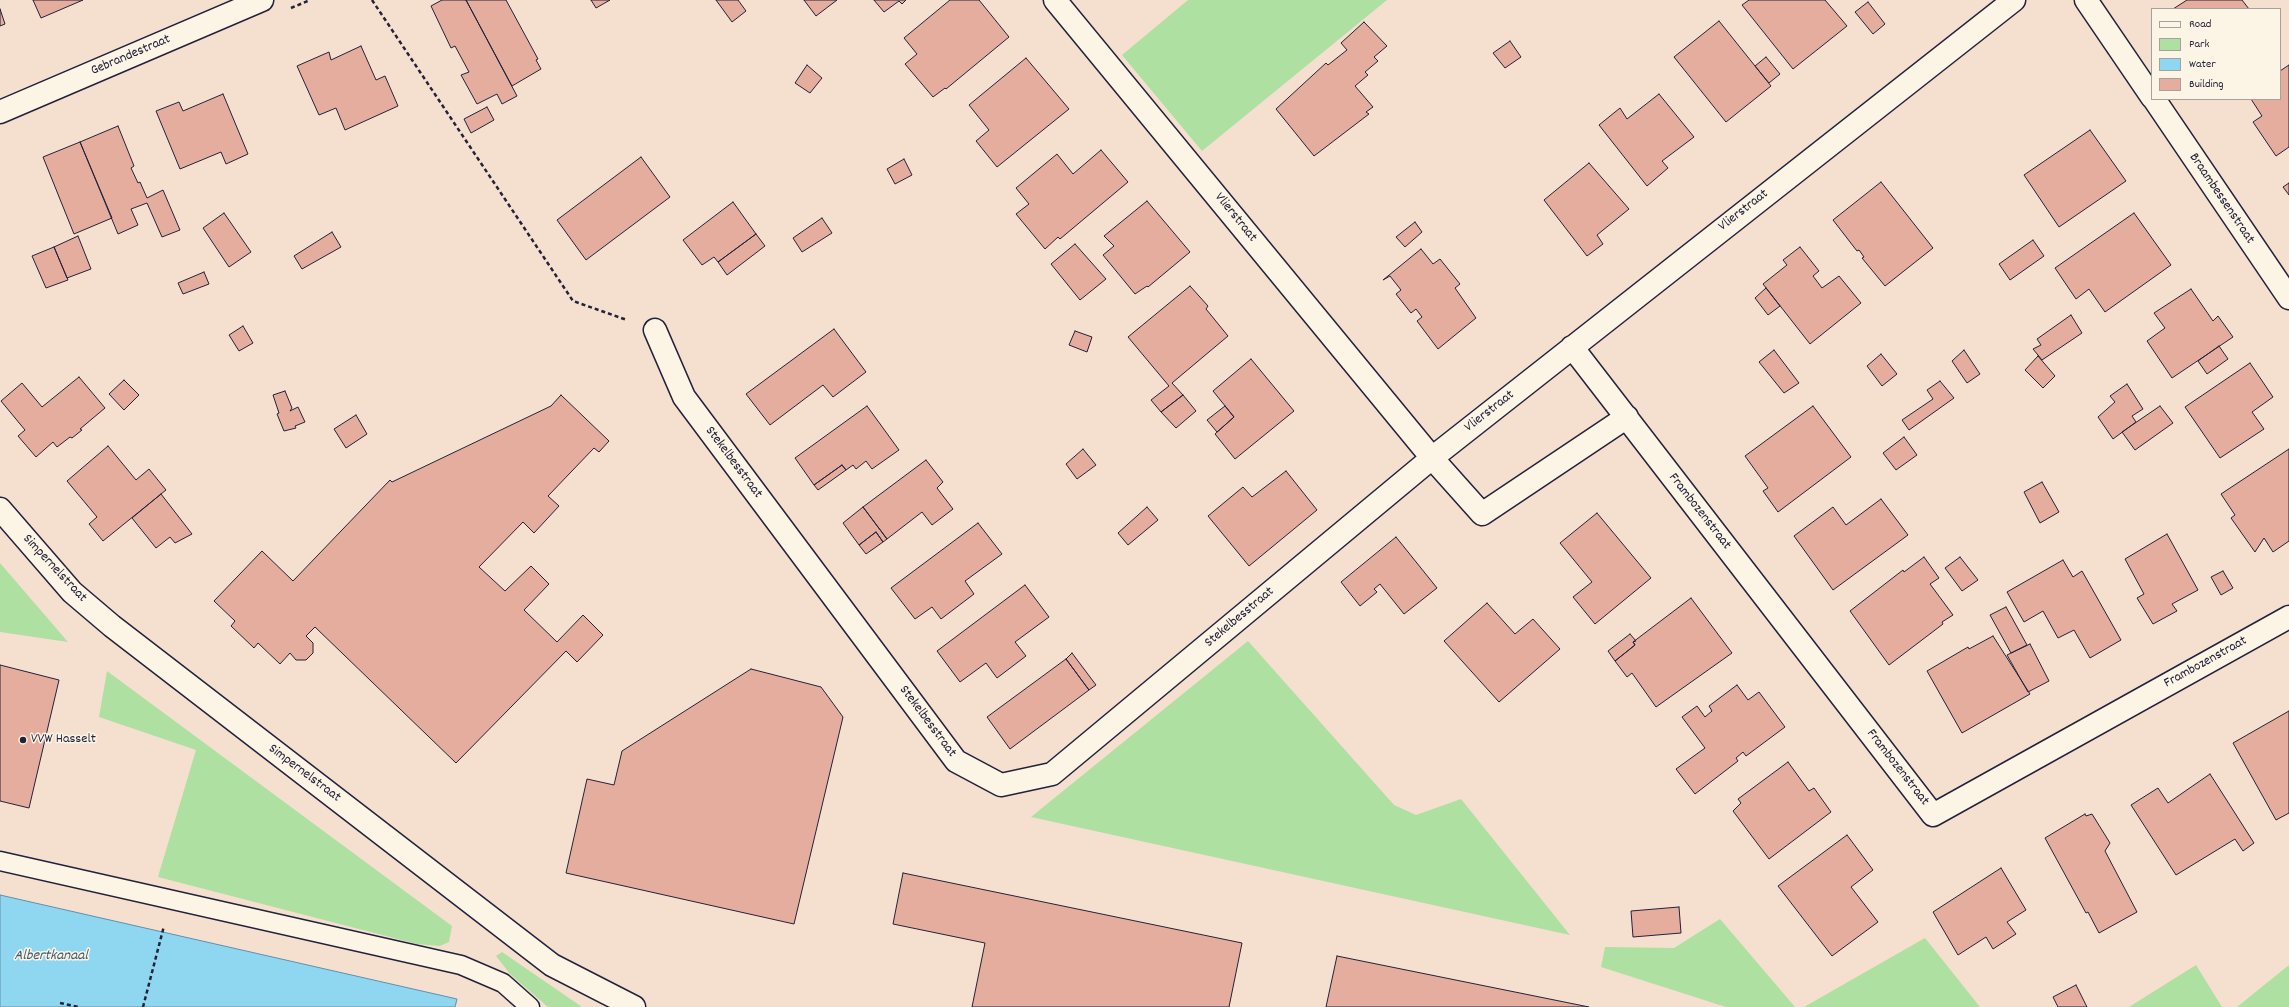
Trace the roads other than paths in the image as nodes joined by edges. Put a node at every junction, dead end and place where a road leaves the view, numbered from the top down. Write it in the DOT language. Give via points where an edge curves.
graph roads {
  1 [pos="262,0"];
  2 [pos="1055,0"];
  3 [pos="2014,0"];
  4 [pos="2086,0"];
  5 [pos="2151,95"];
  6 [pos="2154,100"];
  7 [pos="0,112"];
  8 [pos="2289,298"];
  9 [pos="655,330"];
  10 [pos="1572,347"];
  11 [pos="1627,417"];
  12 [pos="1432,458"];
  13 [pos="0,509"];
  14 [pos="2289,617"];
  15 [pos="0,861"];
  16 [pos="530,1007"];
  17 [pos="634,1007"];
  1 -- 7 [label="street, Gebrandestraat"];
  2 -- 12 [label="street, Vlierstraat"];
  3 -- 10 [label="street, Vlierstraat"];
  4 -- 5 [label="street, Braambessenstraat"];
  6 -- 8 [label="street, Braambessenstraat"];
  9 -- 12 [label="street, Stekelbesstraat" via="684,397 956,761 1000,785 1052,774"];
  10 -- 11 [label="street, Frambozenstraat"];
  10 -- 12 [label="street, Vlierstraat"];
  11 -- 12 [label="street" via="1482,514"];
  11 -- 14 [label="street, Frambozenstraat" via="1933,816"];
  13 -- 17 [label="street, Simpernelstraat" via="72,592 112,626 552,965"];
  15 -- 16 [label="lane" via="461,965 503,983"];
}
